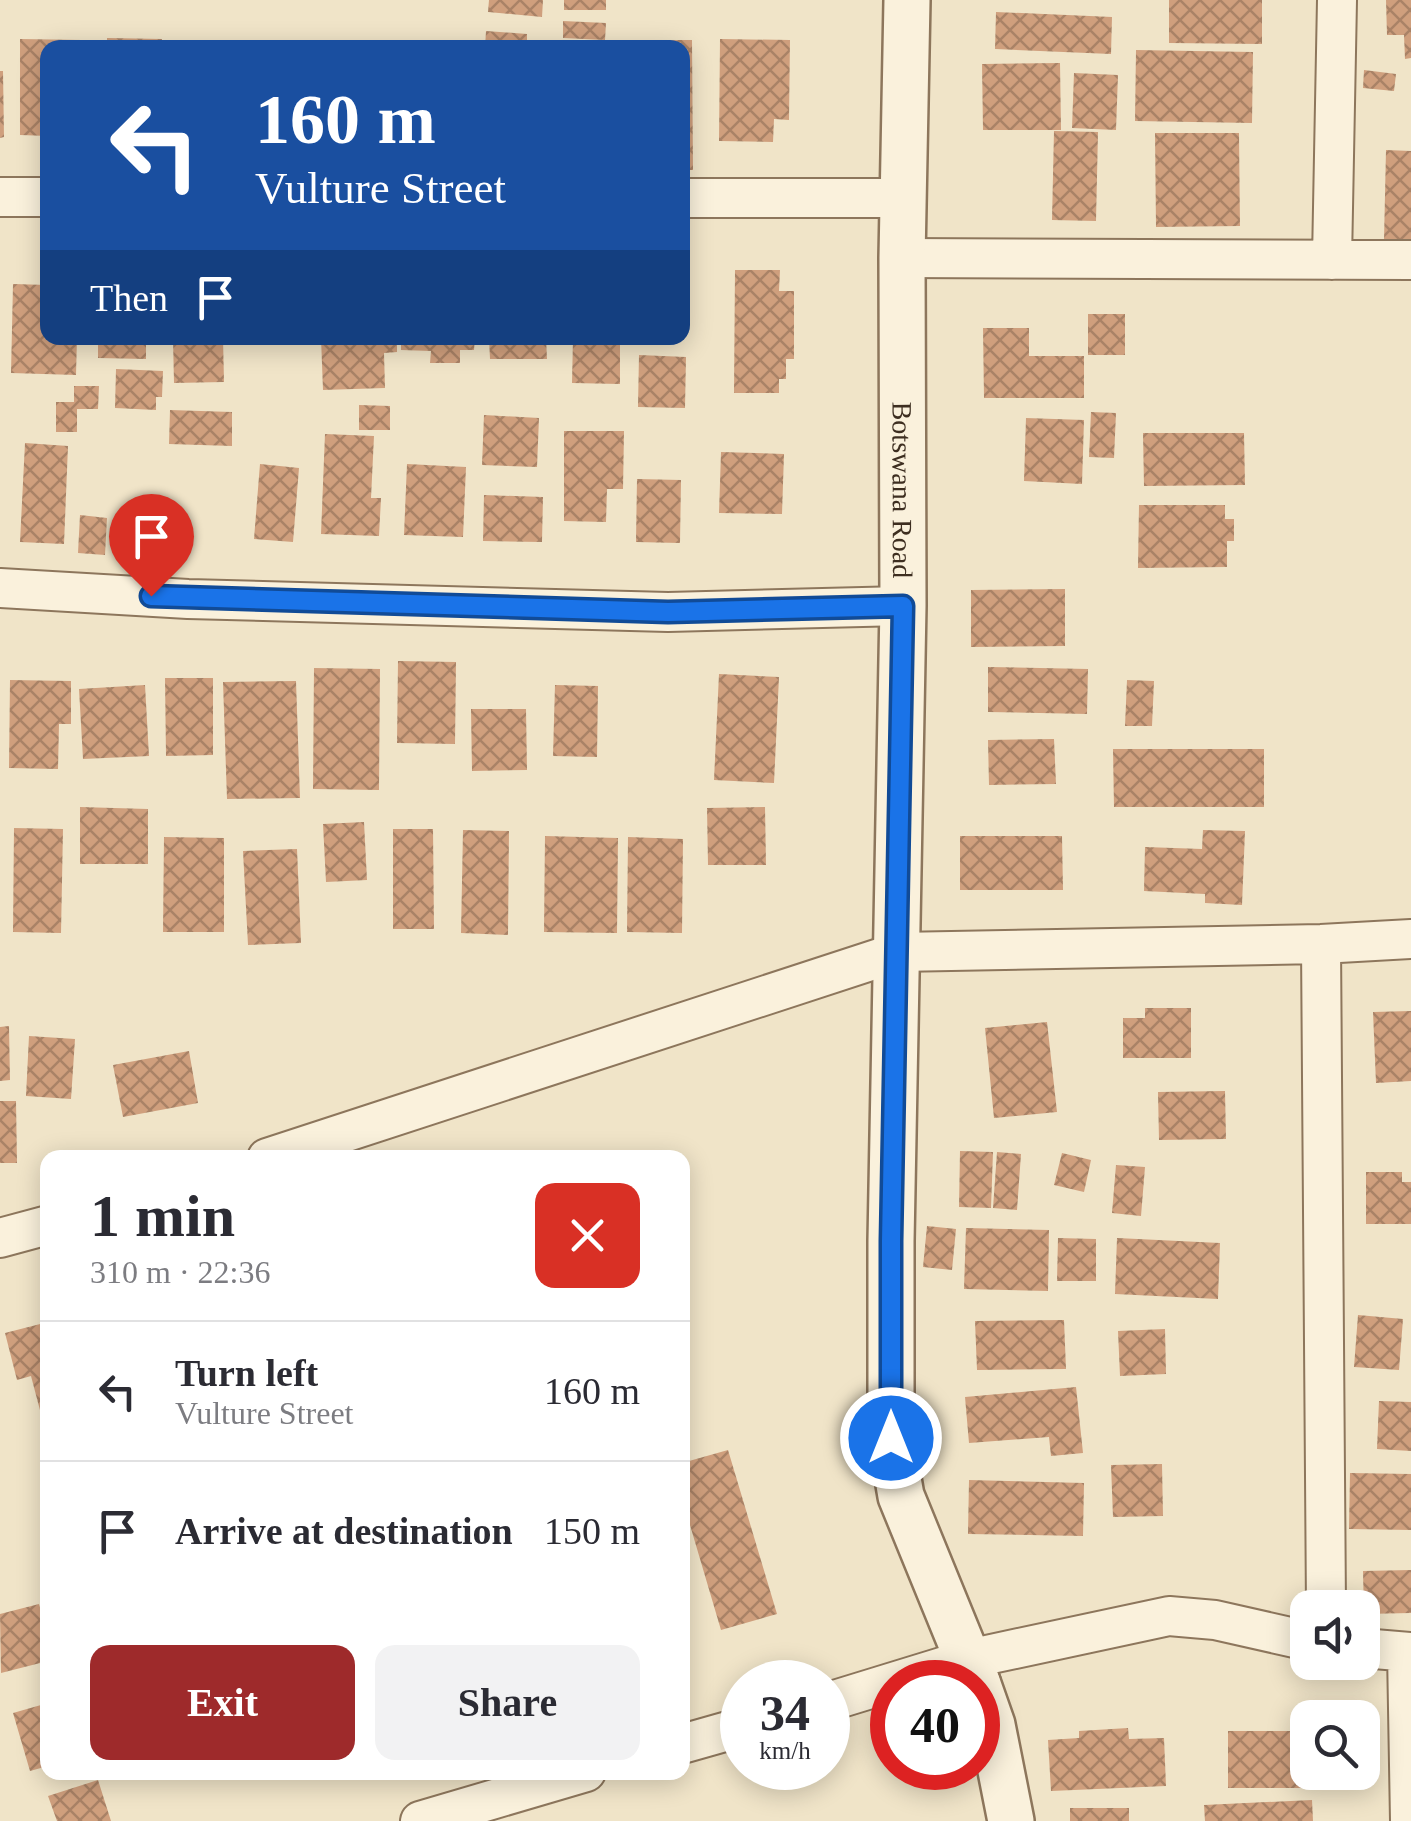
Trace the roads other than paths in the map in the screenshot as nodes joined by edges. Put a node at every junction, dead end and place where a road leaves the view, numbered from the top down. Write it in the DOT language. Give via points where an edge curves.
graph roads {
  1 [pos="908,0"];
  2 [pos="1337,0"];
  3 [pos="0,196"];
  4 [pos="40,196"];
  5 [pos="690,198"];
  6 [pos="904,198"];
  7 [pos="902,258"];
  8 [pos="1332,260"];
  9 [pos="1411,260"];
  10 [pos="0,588"];
  11 [pos="903,606"];
  12 [pos="1411,939"];
  13 [pos="1320,944"];
  14 [pos="898,952"];
  15 [pos="291,1150"];
  16 [pos="40,1227"];
  17 [pos="0,1238"];
  18 [pos="1326,1590"];
  19 [pos="1290,1637"];
  20 [pos="1380,1650"];
  21 [pos="1409,1652"];
  22 [pos="968,1660"];
  23 [pos="1000,1667"];
  24 [pos="720,1733"];
  25 [pos="690,1742"];
  26 [pos="1000,1768"];
  27 [pos="559,1780"];
  28 [pos="420,1821"];
  29 [pos="1010,1821"];
  30 [pos="1410,1821"];
  1 -- 6 [label="street, Botswana Road"];
  2 -- 8 [label="street"];
  3 -- 4 [label="street"];
  5 -- 6 [label="street"];
  6 -- 7 [label="street, Botswana Road"];
  7 -- 8 [label="street"];
  7 -- 11 [label="street, Botswana Road"];
  8 -- 9 [label="street"];
  10 -- 11 [label="street" via="668,612"];
  11 -- 14 [label="street, Botswana Road"];
  12 -- 13 [label="street"];
  13 -- 14 [label="street"];
  13 -- 18 [label="street"];
  14 -- 15 [label="street"];
  14 -- 22 [label="street, Botswana Road" via="891,1438 901,1496"];
  16 -- 17 [label="street"];
  19 -- 23 [label="street" via="1169,1616"];
  20 -- 21 [label="street"];
  21 -- 30 [label="street"];
  24 -- 25 [label="street"];
  26 -- 29 [label="street, Botswana Road"];
  27 -- 28 [label="street"];
}
